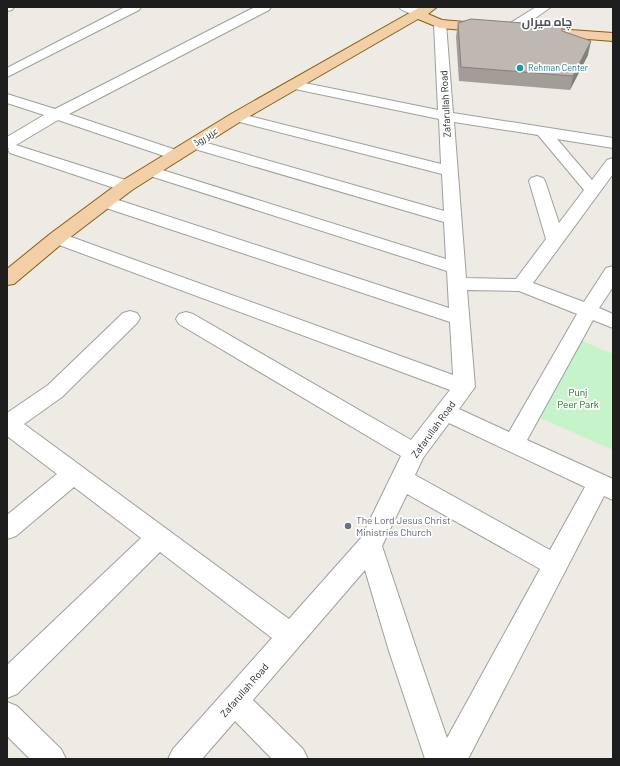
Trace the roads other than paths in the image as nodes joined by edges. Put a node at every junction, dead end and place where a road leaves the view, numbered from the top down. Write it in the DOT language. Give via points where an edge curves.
graph roads {
  1 [pos="135,7"];
  2 [pos="265,7"];
  3 [pos="545,7"];
  4 [pos="423,13"];
  5 [pos="509,30"];
  6 [pos="613,37"];
  7 [pos="7,73"];
  8 [pos="294,85"];
  9 [pos="7,98"];
  10 [pos="57,114"];
  11 [pos="446,116"];
  12 [pos="237,117"];
  13 [pos="543,132"];
  14 [pos="613,143"];
  15 [pos="194,144"];
  16 [pos="9,150"];
  17 [pos="176,155"];
  18 [pos="613,163"];
  19 [pos="449,170"];
  20 [pos="150,171"];
  21 [pos="536,181"];
  22 [pos="126,186"];
  23 [pos="592,190"];
  24 [pos="106,202"];
  25 [pos="453,220"];
  26 [pos="57,238"];
  27 [pos="555,239"];
  28 [pos="613,272"];
  29 [pos="456,276"];
  30 [pos="7,279"];
  31 [pos="520,285"];
  32 [pos="588,311"];
  33 [pos="130,318"];
  34 [pos="460,318"];
  35 [pos="186,319"];
  36 [pos="613,321"];
  37 [pos="464,387"];
  38 [pos="445,412"];
  39 [pos="7,424"];
  40 [pos="514,444"];
  41 [pos="414,453"];
  42 [pos="74,474"];
  43 [pos="401,479"];
  44 [pos="606,487"];
  45 [pos="7,529"];
  46 [pos="158,538"];
  47 [pos="370,546"];
  48 [pos="555,565"];
  49 [pos="291,636"];
  50 [pos="7,684"];
  51 [pos="234,701"];
  52 [pos="7,716"];
  53 [pos="51,759"];
  54 [pos="183,759"];
  55 [pos="293,759"];
  56 [pos="440,759"];
  57 [pos="452,759"];
  1 -- 7 [label="street"];
  2 -- 10 [label="street"];
  3 -- 5 [label="street"];
  4 -- 5 [label="main road" via="452,24"];
  4 -- 8 [label="main road, عزیز روڈ"];
  4 -- 11 [label="street, Zafarullah Road"];
  5 -- 6 [label="main road"];
  8 -- 11 [label="street"];
  8 -- 12 [label="main road, عزیز روڈ"];
  9 -- 10 [label="street"];
  10 -- 16 [label="street"];
  10 -- 17 [label="street"];
  11 -- 13 [label="street"];
  11 -- 19 [label="street, Zafarullah Road"];
  12 -- 15 [label="main road, عزیز روڈ"];
  12 -- 19 [label="street"];
  13 -- 14 [label="street"];
  13 -- 23 [label="street"];
  15 -- 17 [label="main road, عزیز روڈ"];
  15 -- 25 [label="street"];
  16 -- 22 [label="street"];
  17 -- 20 [label="main road, عزیز روڈ"];
  18 -- 23 [label="street"];
  19 -- 25 [label="street, Zafarullah Road"];
  20 -- 22 [label="main road, عزیز روڈ"];
  20 -- 29 [label="street"];
  21 -- 27 [label="street"];
  22 -- 24 [label="main road, عزیز روڈ"];
  23 -- 27 [label="street"];
  24 -- 26 [label="main road, عزیز روڈ"];
  24 -- 34 [label="street"];
  25 -- 29 [label="street, Zafarullah Road"];
  26 -- 30 [label="main road, عزیز روڈ"];
  26 -- 37 [label="street"];
  27 -- 31 [label="street"];
  28 -- 32 [label="street"];
  29 -- 31 [label="street"];
  29 -- 34 [label="street, Zafarullah Road"];
  31 -- 32 [label="street"];
  32 -- 36 [label="street"];
  32 -- 40 [label="street"];
  33 -- 39 [label="street" via="55,390"];
  34 -- 37 [label="street, Zafarullah Road"];
  35 -- 41 [label="street"];
  37 -- 38 [label="street, Zafarullah Road"];
  38 -- 40 [label="street"];
  38 -- 41 [label="street, Zafarullah Road"];
  39 -- 42 [label="street"];
  40 -- 44 [label="street"];
  41 -- 43 [label="street, Zafarullah Road"];
  42 -- 45 [label="street"];
  42 -- 46 [label="street"];
  43 -- 47 [label="street, Zafarullah Road"];
  43 -- 48 [label="street"];
  44 -- 48 [label="street"];
  46 -- 49 [label="street"];
  46 -- 50 [label="street"];
  47 -- 49 [label="street, Zafarullah Road"];
  47 -- 56 [label="street"];
  48 -- 57 [label="street"];
  49 -- 51 [label="street, Zafarullah Road"];
  51 -- 54 [label="street, Zafarullah Road"];
  51 -- 55 [label="street"];
  52 -- 53 [label="street"];
}
